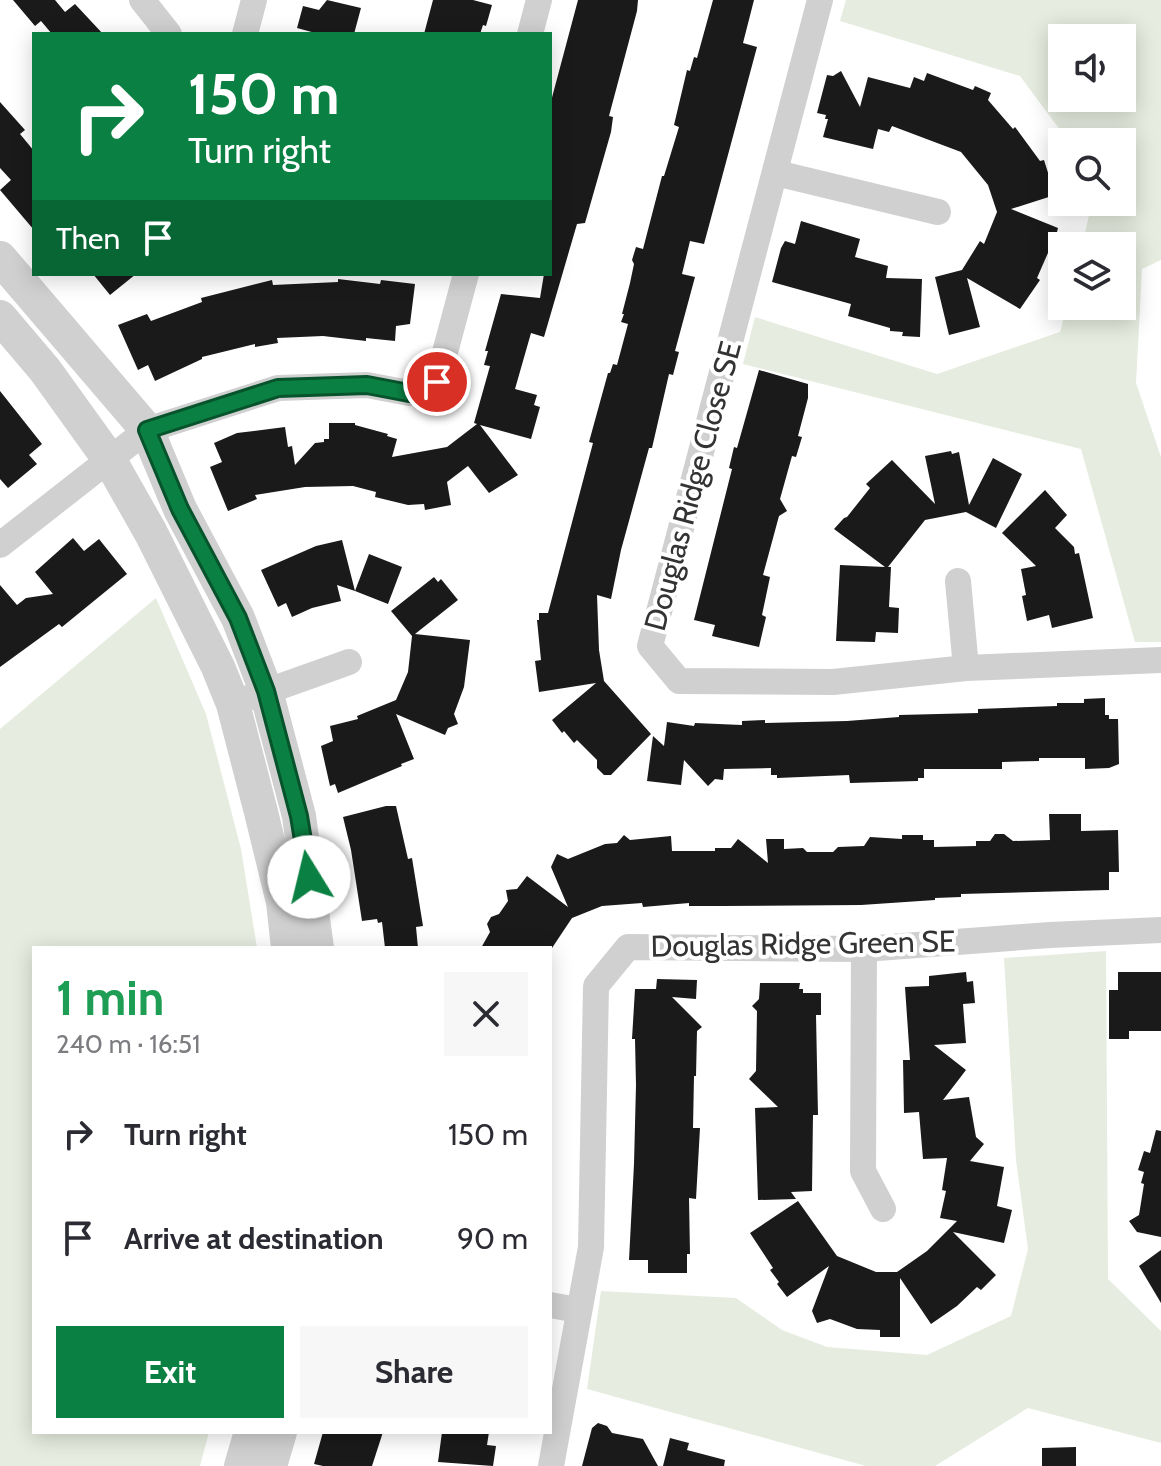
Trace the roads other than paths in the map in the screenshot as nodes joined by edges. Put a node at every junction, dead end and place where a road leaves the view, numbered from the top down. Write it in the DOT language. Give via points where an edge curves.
graph roads {
  1 [pos="142,0"];
  2 [pos="254,0"];
  3 [pos="539,0"];
  4 [pos="820,0"];
  5 [pos="167,32"];
  6 [pos="246,32"];
  7 [pos="531,32"];
  8 [pos="776,173"];
  9 [pos="938,212"];
  10 [pos="0,258"];
  11 [pos="465,276"];
  12 [pos="0,317"];
  13 [pos="147,430"];
  14 [pos="109,459"];
  15 [pos="0,545"];
  16 [pos="958,581"];
  17 [pos="1161,660"];
  18 [pos="349,662"];
  19 [pos="966,668"];
  20 [pos="266,691"];
  21 [pos="233,704"];
  22 [pos="1161,930"];
  23 [pos="288,946"];
  24 [pos="317,946"];
  25 [pos="864,949"];
  26 [pos="883,1209"];
  27 [pos="552,1305"];
  28 [pos="578,1310"];
  29 [pos="561,1344"];
  30 [pos="250,1434"];
  31 [pos="279,1434"];
  32 [pos="241,1466"];
  33 [pos="270,1466"];
  34 [pos="551,1466"];
  1 -- 5 [label="street"];
  2 -- 6 [label="street"];
  3 -- 7 [label="street"];
  4 -- 8 [label="street, Douglas Ridge Close SE"];
  8 -- 9 [label="street"];
  8 -- 19 [label="street, Douglas Ridge Close SE" via="650,646 679,681 833,682"];
  10 -- 13 [label="street"];
  11 -- 13 [label="street" via="437,382 409,393 367,385 278,388"];
  12 -- 14 [label="street"];
  13 -- 14 [label="street"];
  13 -- 20 [label="street" via="180,509 238,618"];
  14 -- 15 [label="street"];
  14 -- 21 [label="street" via="171,572"];
  16 -- 19 [label="street"];
  17 -- 19 [label="street, Douglas Ridge Close SE"];
  18 -- 20 [label="street"];
  20 -- 21 [label="street"];
  20 -- 24 [label="street" via="299,816"];
  21 -- 23 [label="street" via="283,902"];
  22 -- 25 [label="street, Douglas Ridge Green SE"];
  25 -- 26 [label="street" via="863,1171"];
  25 -- 28 [label="street, Douglas Ridge Green SE" via="628,947 596,986 591,1247"];
  27 -- 28 [label="street"];
  28 -- 29 [label="street, Douglas Ridge Green SE"];
  29 -- 34 [label="street, Douglas Ridge Green SE"];
  30 -- 32 [label="street"];
  31 -- 33 [label="street"];
}
